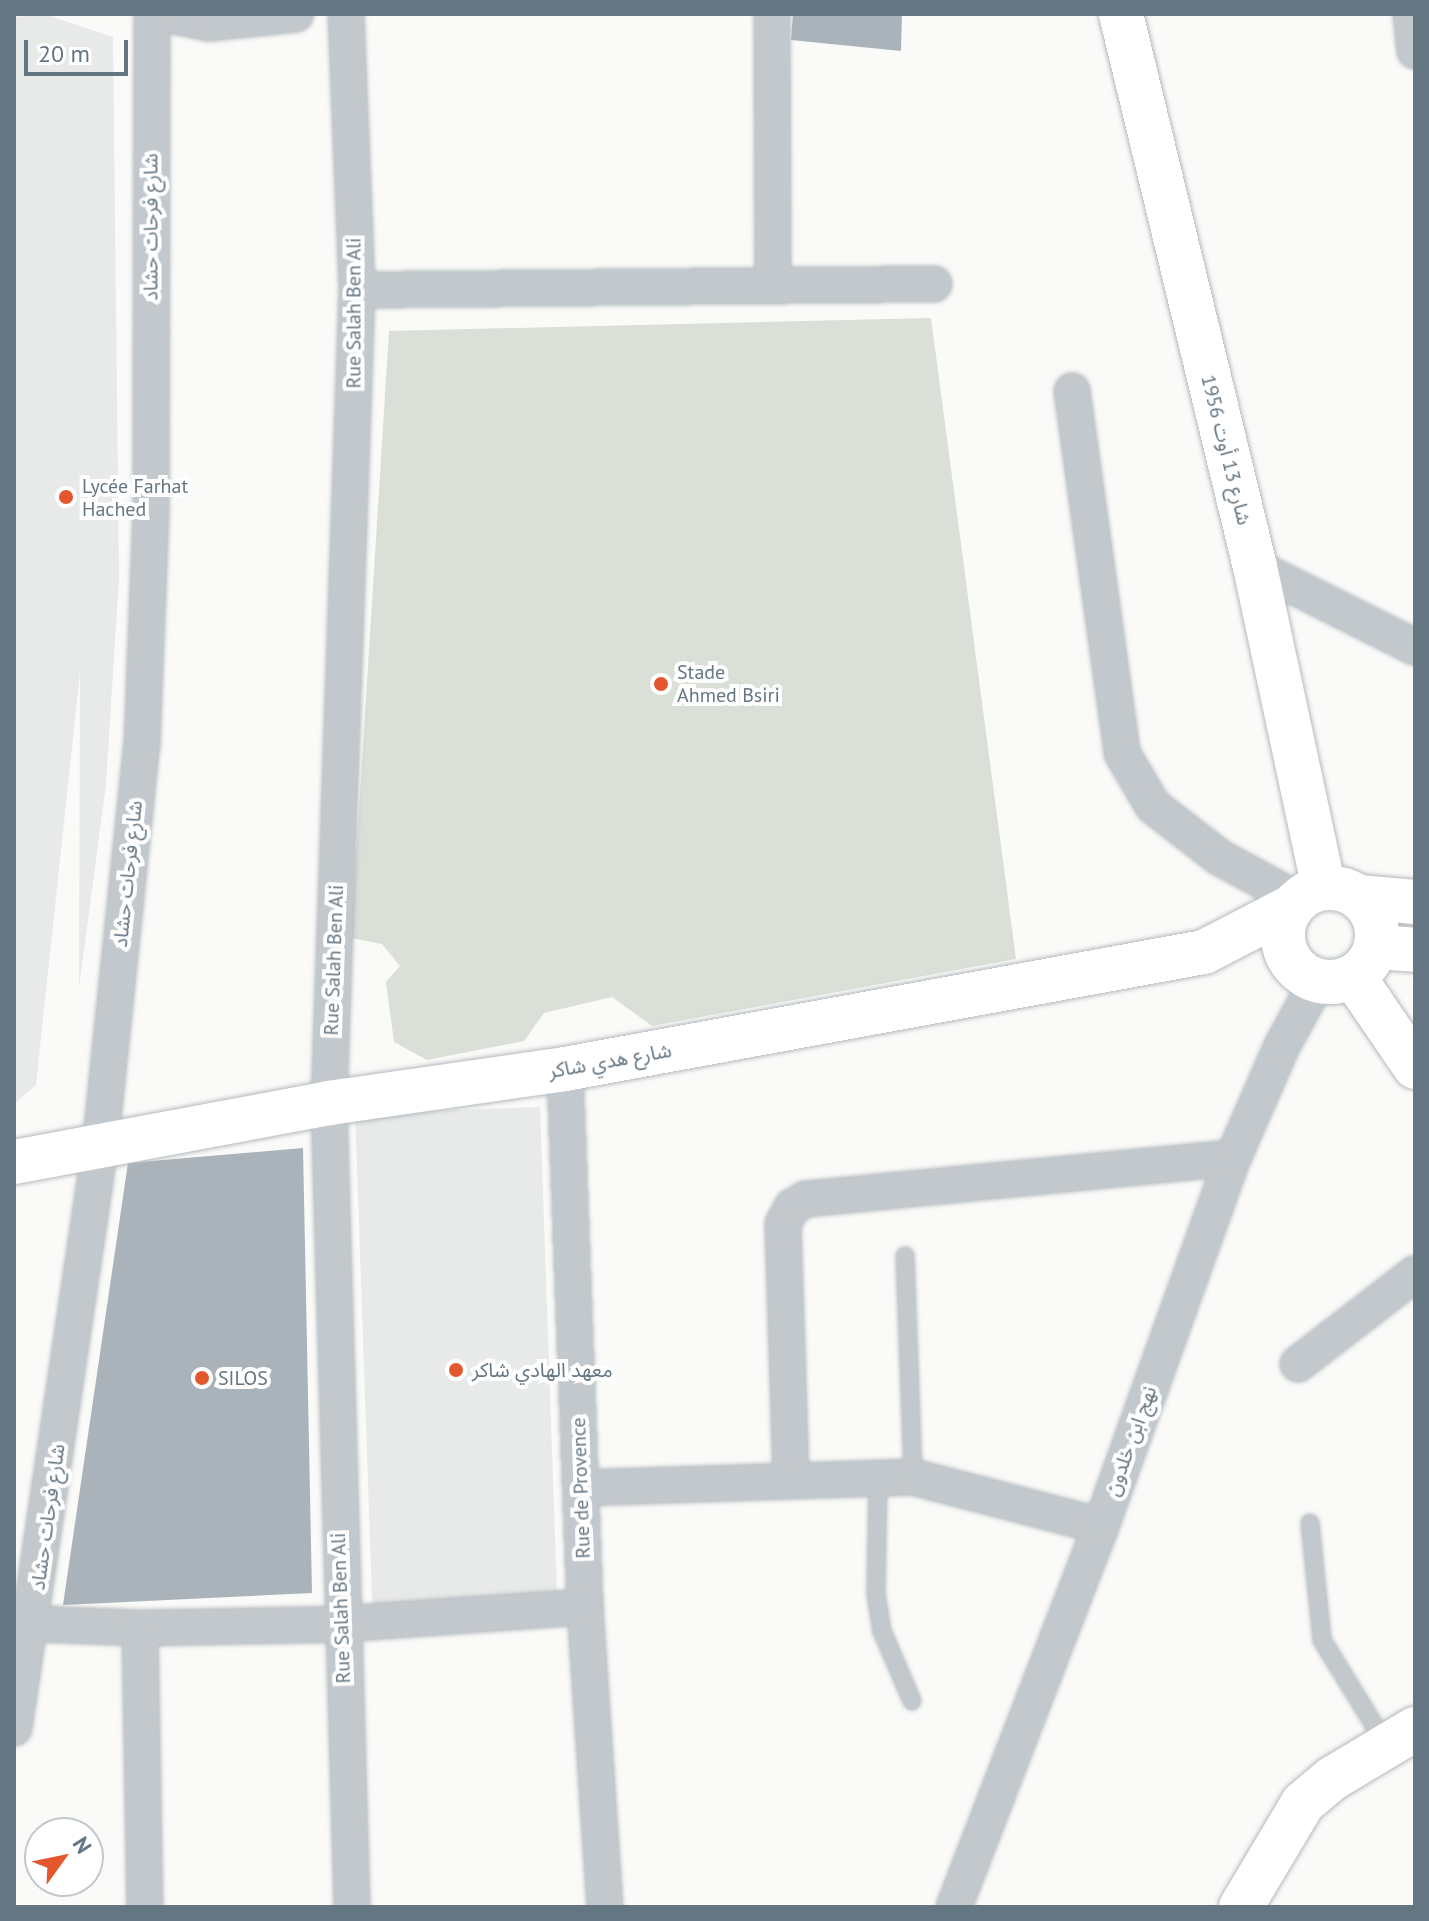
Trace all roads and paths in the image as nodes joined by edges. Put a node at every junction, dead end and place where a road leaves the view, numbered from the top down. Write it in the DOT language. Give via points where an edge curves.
graph roads {
  1 [pos="152,14"];
  2 [pos="166,14"];
  3 [pos="296,14"];
  4 [pos="346,14"];
  5 [pos="772,14"];
  6 [pos="1121,14"];
  7 [pos="1411,14"];
  8 [pos="1415,51"];
  9 [pos="934,284"];
  10 [pos="773,286"];
  11 [pos="357,290"];
  12 [pos="1072,391"];
  13 [pos="1255,567"];
  14 [pos="1415,647"];
  15 [pos="1319,898"];
  16 [pos="1415,902"];
  17 [pos="1204,952"];
  18 [pos="1353,965"];
  19 [pos="1415,1067"];
  20 [pos="565,1069"];
  21 [pos="329,1103"];
  22 [pos="100,1148"];
  23 [pos="1233,1158"];
  24 [pos="14,1162"];
  25 [pos="905,1256"];
  26 [pos="1415,1274"];
  27 [pos="1298,1364"];
  28 [pos="878,1476"];
  29 [pos="913,1477"];
  30 [pos="791,1479"];
  31 [pos="581,1488"];
  32 [pos="1310,1523"];
  33 [pos="1101,1526"];
  34 [pos="585,1607"];
  35 [pos="23,1624"];
  36 [pos="341,1624"];
  37 [pos="140,1628"];
  38 [pos="912,1701"];
  39 [pos="14,1728"];
  40 [pos="1400,1737"];
  41 [pos="145,1907"];
  42 [pos="352,1907"];
  43 [pos="605,1907"];
  44 [pos="954,1907"];
  45 [pos="1241,1907"];
  1 -- 22 [label="street, شارع فرحات حشاد" via="151,515 142,745"];
  2 -- 3 [label="street" via="209,23"];
  4 -- 11 [label="street, Rue Salah Ben Ali"];
  5 -- 10 [label="street"];
  6 -- 13 [label="street, شارع 13 أوت 1956"];
  7 -- 8 [label="street"];
  9 -- 10 [label="street"];
  10 -- 11 [label="street"];
  11 -- 21 [label="street, Rue Salah Ben Ali"];
  12 -- 15 [label="street" via="1122,753 1134,780 1153,806 1219,857"];
  13 -- 14 [label="street"];
  13 -- 15 [label="street, شارع 13 أوت 1956"];
  15 -- 16 [label="street"];
  15 -- 17 [label="street"];
  15 -- 18 [label="street" via="1374,920"];
  15 -- 18 [label="street" via="1283,941"];
  17 -- 18 [label="street"];
  17 -- 20 [label="street, شارع هدي شاكر"];
  18 -- 19 [label="street"];
  18 -- 23 [label="street, نهج ابن خلدون" via="1282,1046"];
  20 -- 21 [label="street, شارع هدي شاكر"];
  20 -- 31 [label="street, Rue de Provence"];
  21 -- 22 [label="street, شارع هدي شاكر"];
  21 -- 36 [label="street, Rue Salah Ben Ali"];
  22 -- 24 [label="street, شارع هدي شاكر"];
  22 -- 35 [label="street, شارع فرحات حشاد"];
  23 -- 30 [label="street" via="806,1199 792,1207 783,1224"];
  23 -- 33 [label="street, نهج ابن خلدون"];
  25 -- 29 [label="lane"];
  26 -- 27 [label="street"];
  28 -- 29 [label="street"];
  28 -- 30 [label="street"];
  28 -- 38 [label="lane" via="878,1606 882,1631"];
  29 -- 33 [label="street"];
  30 -- 31 [label="street"];
  31 -- 34 [label="street, Rue de Provence"];
  32 -- 40 [label="lane" via="1322,1640"];
  33 -- 44 [label="street, نهج ابن خلدون"];
  34 -- 36 [label="street"];
  34 -- 43 [label="street, Rue de Provence"];
  35 -- 37 [label="street"];
  35 -- 39 [label="street, شارع فرحات حشاد"];
  36 -- 37 [label="street"];
  36 -- 42 [label="street, Rue Salah Ben Ali"];
  37 -- 41 [label="street"];
  40 -- 45 [label="street" via="1303,1803"];
}
